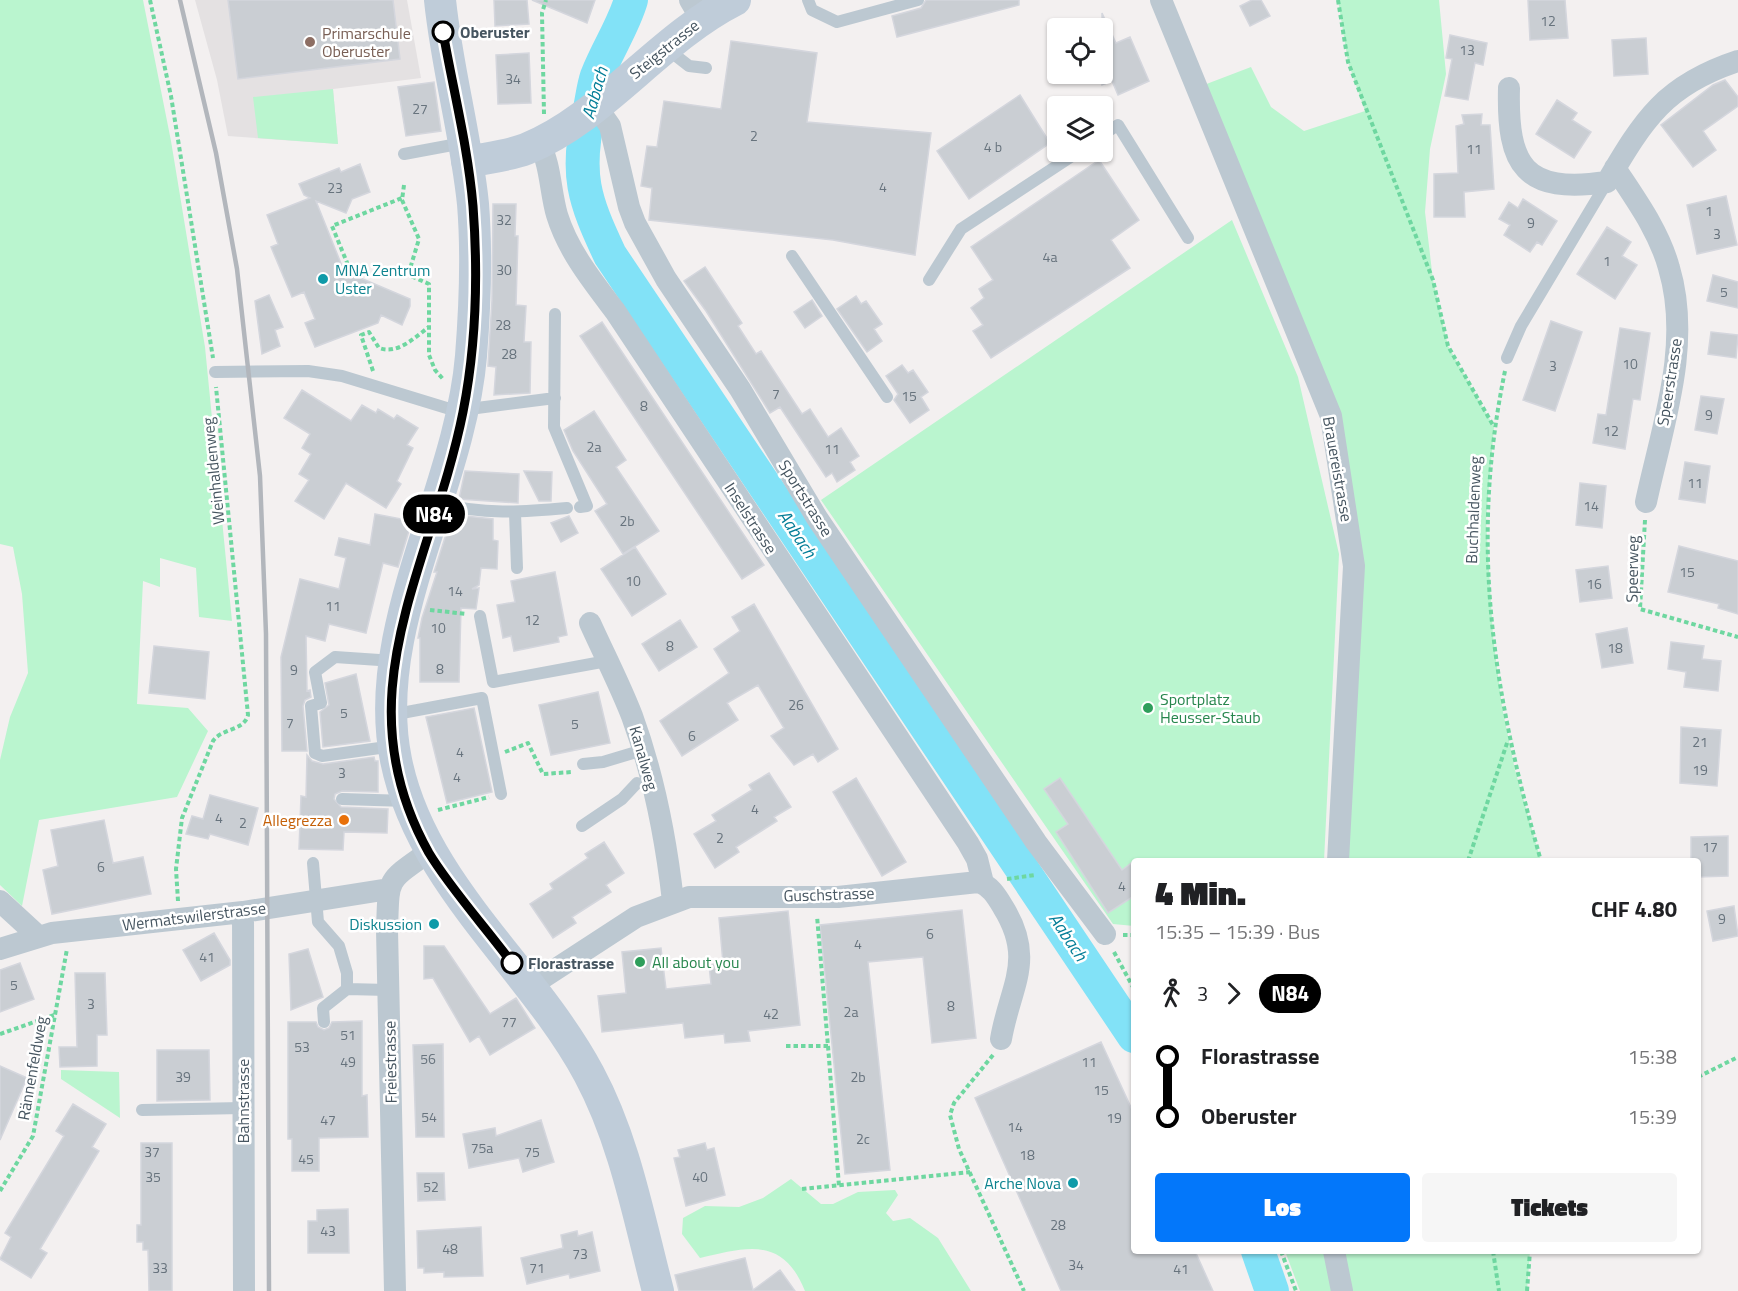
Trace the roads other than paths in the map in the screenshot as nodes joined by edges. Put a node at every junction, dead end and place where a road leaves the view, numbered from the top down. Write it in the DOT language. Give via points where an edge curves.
graph roads {
  1 [pos="440,0"];
  2 [pos="735,0"];
  3 [pos="808,0"];
  4 [pos="918,0"];
  5 [pos="1161,0"];
  6 [pos="695,10"];
  7 [pos="665,47"];
  8 [pos="1738,61"];
  9 [pos="706,69"];
  10 [pos="1509,88"];
  11 [pos="577,118"];
  12 [pos="1113,128"];
  13 [pos="466,152"];
  14 [pos="404,154"];
  15 [pos="1063,162"];
  16 [pos="1611,175"];
  17 [pos="1188,238"];
  18 [pos="792,256"];
  19 [pos="929,280"];
  20 [pos="555,314"];
  21 [pos="1507,358"];
  22 [pos="215,372"];
  23 [pos="887,397"];
  24 [pos="555,398"];
  25 [pos="456,410"];
  26 [pos="1646,502"];
  27 [pos="438,503"];
  28 [pos="515,513"];
  29 [pos="518,568"];
  30 [pos="480,616"];
  31 [pos="590,623"];
  32 [pos="394,661"];
  33 [pos="608,661"];
  34 [pos="390,716"];
  35 [pos="394,746"];
  36 [pos="643,750"];
  37 [pos="578,768"];
  38 [pos="637,783"];
  39 [pos="501,794"];
  40 [pos="342,799"];
  41 [pos="419,806"];
  42 [pos="582,826"];
  43 [pos="429,852"];
  44 [pos="1338,858"];
  45 [pos="313,863"];
  46 [pos="993,881"];
  47 [pos="389,889"];
  48 [pos="315,899"];
  49 [pos="0,901"];
  50 [pos="673,901"];
  51 [pos="243,912"];
  52 [pos="1105,934"];
  53 [pos="38,936"];
  54 [pos="0,948"];
  55 [pos="530,986"];
  56 [pos="347,989"];
  57 [pos="388,990"];
  58 [pos="324,1022"];
  59 [pos="1001,1039"];
  60 [pos="243,1108"];
  61 [pos="142,1110"];
  62 [pos="1335,1254"];
  63 [pos="244,1291"];
  64 [pos="395,1291"];
  65 [pos="658,1291"];
  66 [pos="1342,1291"];
  1 -- 13 [label="main road"];
  2 -- 6 [label="main road, Steigstrasse"];
  3 -- 4 [label="lane" via="812,10 837,22"];
  5 -- 44 [label="street, Brauereistrasse" via="1331,416 1354,566"];
  6 -- 7 [label="main road, Steigstrasse"];
  7 -- 9 [label="lane" via="689,66"];
  7 -- 11 [label="main road, Steigstrasse"];
  8 -- 16 [label="street" via="1703,75 1662,101"];
  10 -- 16 [label="street" via="1511,142 1528,170 1556,185 1569,186"];
  11 -- 13 [label="main road, Steigstrasse" via="524,150"];
  11 -- 46 [label="street, Inselstrasse" via="546,156 557,216 582,267"];
  11 -- 52 [label="street, Sportstrasse" via="610,126 629,207 666,279 1050,873"];
  12 -- 17 [label="lane" via="1118,125"];
  13 -- 14 [label="lane"];
  13 -- 25 [label="main road" via="473,205 471,357"];
  15 -- 19 [label="lane" via="961,230"];
  16 -- 21 [label="lane" via="1521,326"];
  16 -- 26 [label="street, Speerstrasse" via="1642,207 1657,236 1669,266 1678,320 1672,381"];
  18 -- 23 [label="lane"];
  20 -- 24 [label="lane"];
  22 -- 25 [label="lane" via="308,371 369,383"];
  24 -- 25 [label="lane"];
  24 -- 28 [label="lane" via="554,427 587,506"];
  25 -- 27 [label="main road"];
  27 -- 28 [label="lane" via="469,511"];
  27 -- 32 [label="main road"];
  28 -- 29 [label="lane"];
  30 -- 33 [label="lane" via="493,682"];
  31 -- 33 [label="street, Kanalweg"];
  32 -- 34 [label="main road"];
  32 -- 35 [label="lane" via="334,657 315,672 321,703 311,706 315,753 322,756"];
  33 -- 36 [label="street, Kanalweg"];
  34 -- 35 [label="main road"];
  34 -- 39 [label="lane" via="482,698"];
  35 -- 41 [label="main road"];
  36 -- 37 [label="lane"];
  36 -- 50 [label="street, Kanalweg" via="664,839"];
  38 -- 42 [label="lane" via="622,800"];
  40 -- 41 [label="lane"];
  41 -- 43 [label="main road"];
  43 -- 47 [label="street" via="392,880"];
  43 -- 55 [label="main road"];
  45 -- 48 [label="lane"];
  46 -- 50 [label="street, Guschstrasse" via="838,897 708,896"];
  46 -- 59 [label="street" via="994,892 1010,919 1020,948 1019,975 1006,1008"];
  47 -- 48 [label="street, Wermatswilerstrasse"];
  47 -- 57 [label="street, Freiestrasse"];
  48 -- 51 [label="street, Wermatswilerstrasse"];
  48 -- 56 [label="lane" via="318,922 343,956"];
  49 -- 53 [label="street"];
  50 -- 55 [label="street, Guschstrasse" via="614,930"];
  51 -- 53 [label="street, Wermatswilerstrasse"];
  51 -- 60 [label="street, Bahnstrasse"];
  53 -- 54 [label="street, Wermatswilerstrasse"];
  55 -- 65 [label="main road" via="567,1036 599,1095 625,1168"];
  56 -- 57 [label="lane"];
  56 -- 58 [label="lane" via="323,1008"];
  57 -- 64 [label="street, Freiestrasse"];
  60 -- 61 [label="lane"];
  60 -- 63 [label="street, Bahnstrasse"];
  62 -- 66 [label="street"];
}
